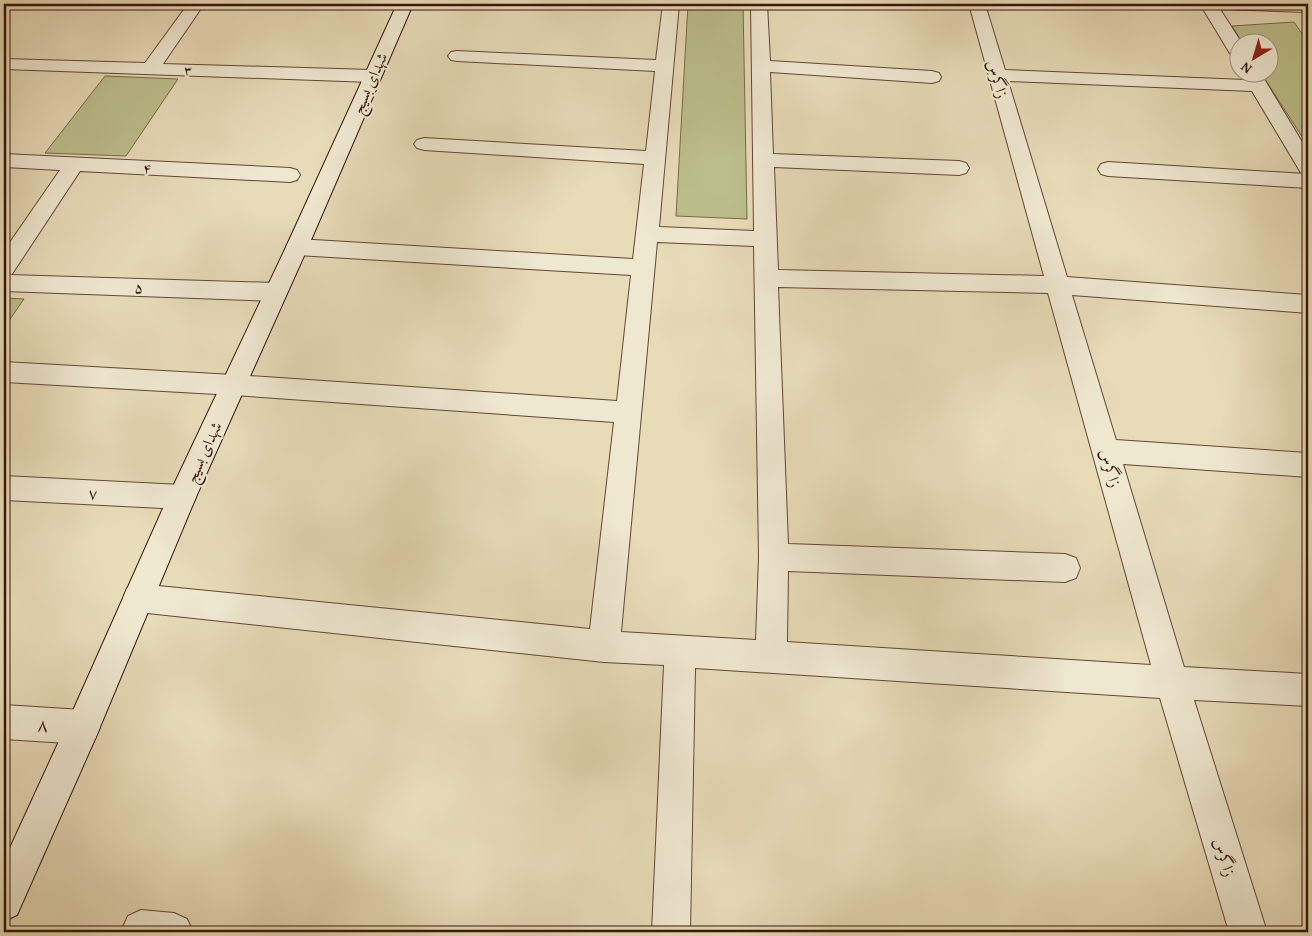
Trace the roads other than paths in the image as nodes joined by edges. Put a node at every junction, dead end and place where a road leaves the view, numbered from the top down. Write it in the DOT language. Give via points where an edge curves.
graph roads {
  1 [pos="196,4"];
  2 [pos="405,4"];
  3 [pos="671,4"];
  4 [pos="759,4"];
  5 [pos="976,4"];
  6 [pos="1208,4"];
  7 [pos="1216,4"];
  8 [pos="1302,7"];
  9 [pos="1308,24"];
  10 [pos="1230,40"];
  11 [pos="457,56"];
  12 [pos="4,64"];
  13 [pos="665,66"];
  14 [pos="760,66"];
  15 [pos="150,69"];
  16 [pos="997,75"];
  17 [pos="372,76"];
  18 [pos="932,77"];
  19 [pos="1230,79"];
  20 [pos="1256,82"];
  21 [pos="424,144"];
  22 [pos="655,158"];
  23 [pos="763,160"];
  24 [pos="4,161"];
  25 [pos="74,165"];
  26 [pos="959,168"];
  27 [pos="1308,168"];
  28 [pos="1108,169"];
  29 [pos="290,175"];
  30 [pos="1308,181"];
  31 [pos="647,234"];
  32 [pos="765,239"];
  33 [pos="296,247"];
  34 [pos="4,268"];
  35 [pos="644,268"];
  36 [pos="766,278"];
  37 [pos="4,283"];
  38 [pos="1058,285"];
  39 [pos="275,292"];
  40 [pos="1308,304"];
  41 [pos="4,372"];
  42 [pos="234,385"];
  43 [pos="628,412"];
  44 [pos="1106,451"];
  45 [pos="1308,465"];
  46 [pos="4,488"];
  47 [pos="182,497"];
  48 [pos="774,557"];
  49 [pos="1065,568"];
  50 [pos="138,598"];
  51 [pos="604,646"];
  52 [pos="680,651"];
  53 [pos="771,657"];
  54 [pos="1172,683"];
  55 [pos="1308,690"];
  56 [pos="4,722"];
  57 [pos="83,727"];
  58 [pos="4,902"];
  59 [pos="671,932"];
  60 [pos="1248,932"];
  1 -- 15 [label="street"];
  2 -- 17 [label="street, شهدای بسیج"];
  3 -- 13 [label="street"];
  4 -- 14 [label="street"];
  5 -- 16 [label="street, زاگرس"];
  6 -- 10 [label="street"];
  7 -- 8 [label="street"];
  8 -- 9 [label="street"];
  11 -- 13 [label="street"];
  12 -- 15 [label="street, ۳"];
  13 -- 22 [label="street"];
  14 -- 18 [label="street"];
  14 -- 23 [label="street"];
  15 -- 17 [label="street, ۳"];
  16 -- 19 [label="street"];
  16 -- 38 [label="street, زاگرس"];
  17 -- 33 [label="street, شهدای بسیج"];
  20 -- 27 [label="street"];
  21 -- 22 [label="street"];
  22 -- 31 [label="street"];
  23 -- 26 [label="street"];
  23 -- 32 [label="street"];
  24 -- 25 [label="street, ۴"];
  25 -- 29 [label="street, ۴"];
  25 -- 34 [label="street"];
  28 -- 30 [label="street"];
  31 -- 32 [label="street"];
  31 -- 35 [label="street"];
  32 -- 36 [label="street"];
  33 -- 35 [label="street"];
  33 -- 39 [label="street, شهدای بسیج"];
  35 -- 43 [label="street"];
  36 -- 38 [label="street"];
  36 -- 48 [label="street"];
  37 -- 39 [label="street, ۵"];
  38 -- 40 [label="street"];
  38 -- 44 [label="street, زاگرس"];
  39 -- 42 [label="street, شهدای بسیج"];
  41 -- 42 [label="street"];
  42 -- 43 [label="street"];
  42 -- 47 [label="street, شهدای بسیج"];
  43 -- 51 [label="street"];
  44 -- 45 [label="street"];
  44 -- 54 [label="street, زاگرس"];
  46 -- 47 [label="street, ۷"];
  47 -- 50 [label="street, شهدای بسیج"];
  48 -- 49 [label="street"];
  48 -- 53 [label="street"];
  50 -- 51 [label="street"];
  50 -- 57 [label="street, شهدای بسیج"];
  51 -- 52 [label="street"];
  52 -- 53 [label="street"];
  52 -- 59 [label="street"];
  53 -- 54 [label="street"];
  54 -- 55 [label="street"];
  54 -- 60 [label="street, زاگرس"];
  56 -- 57 [label="street, ۸"];
  57 -- 58 [label="street, شهدای بسیج"];
}
